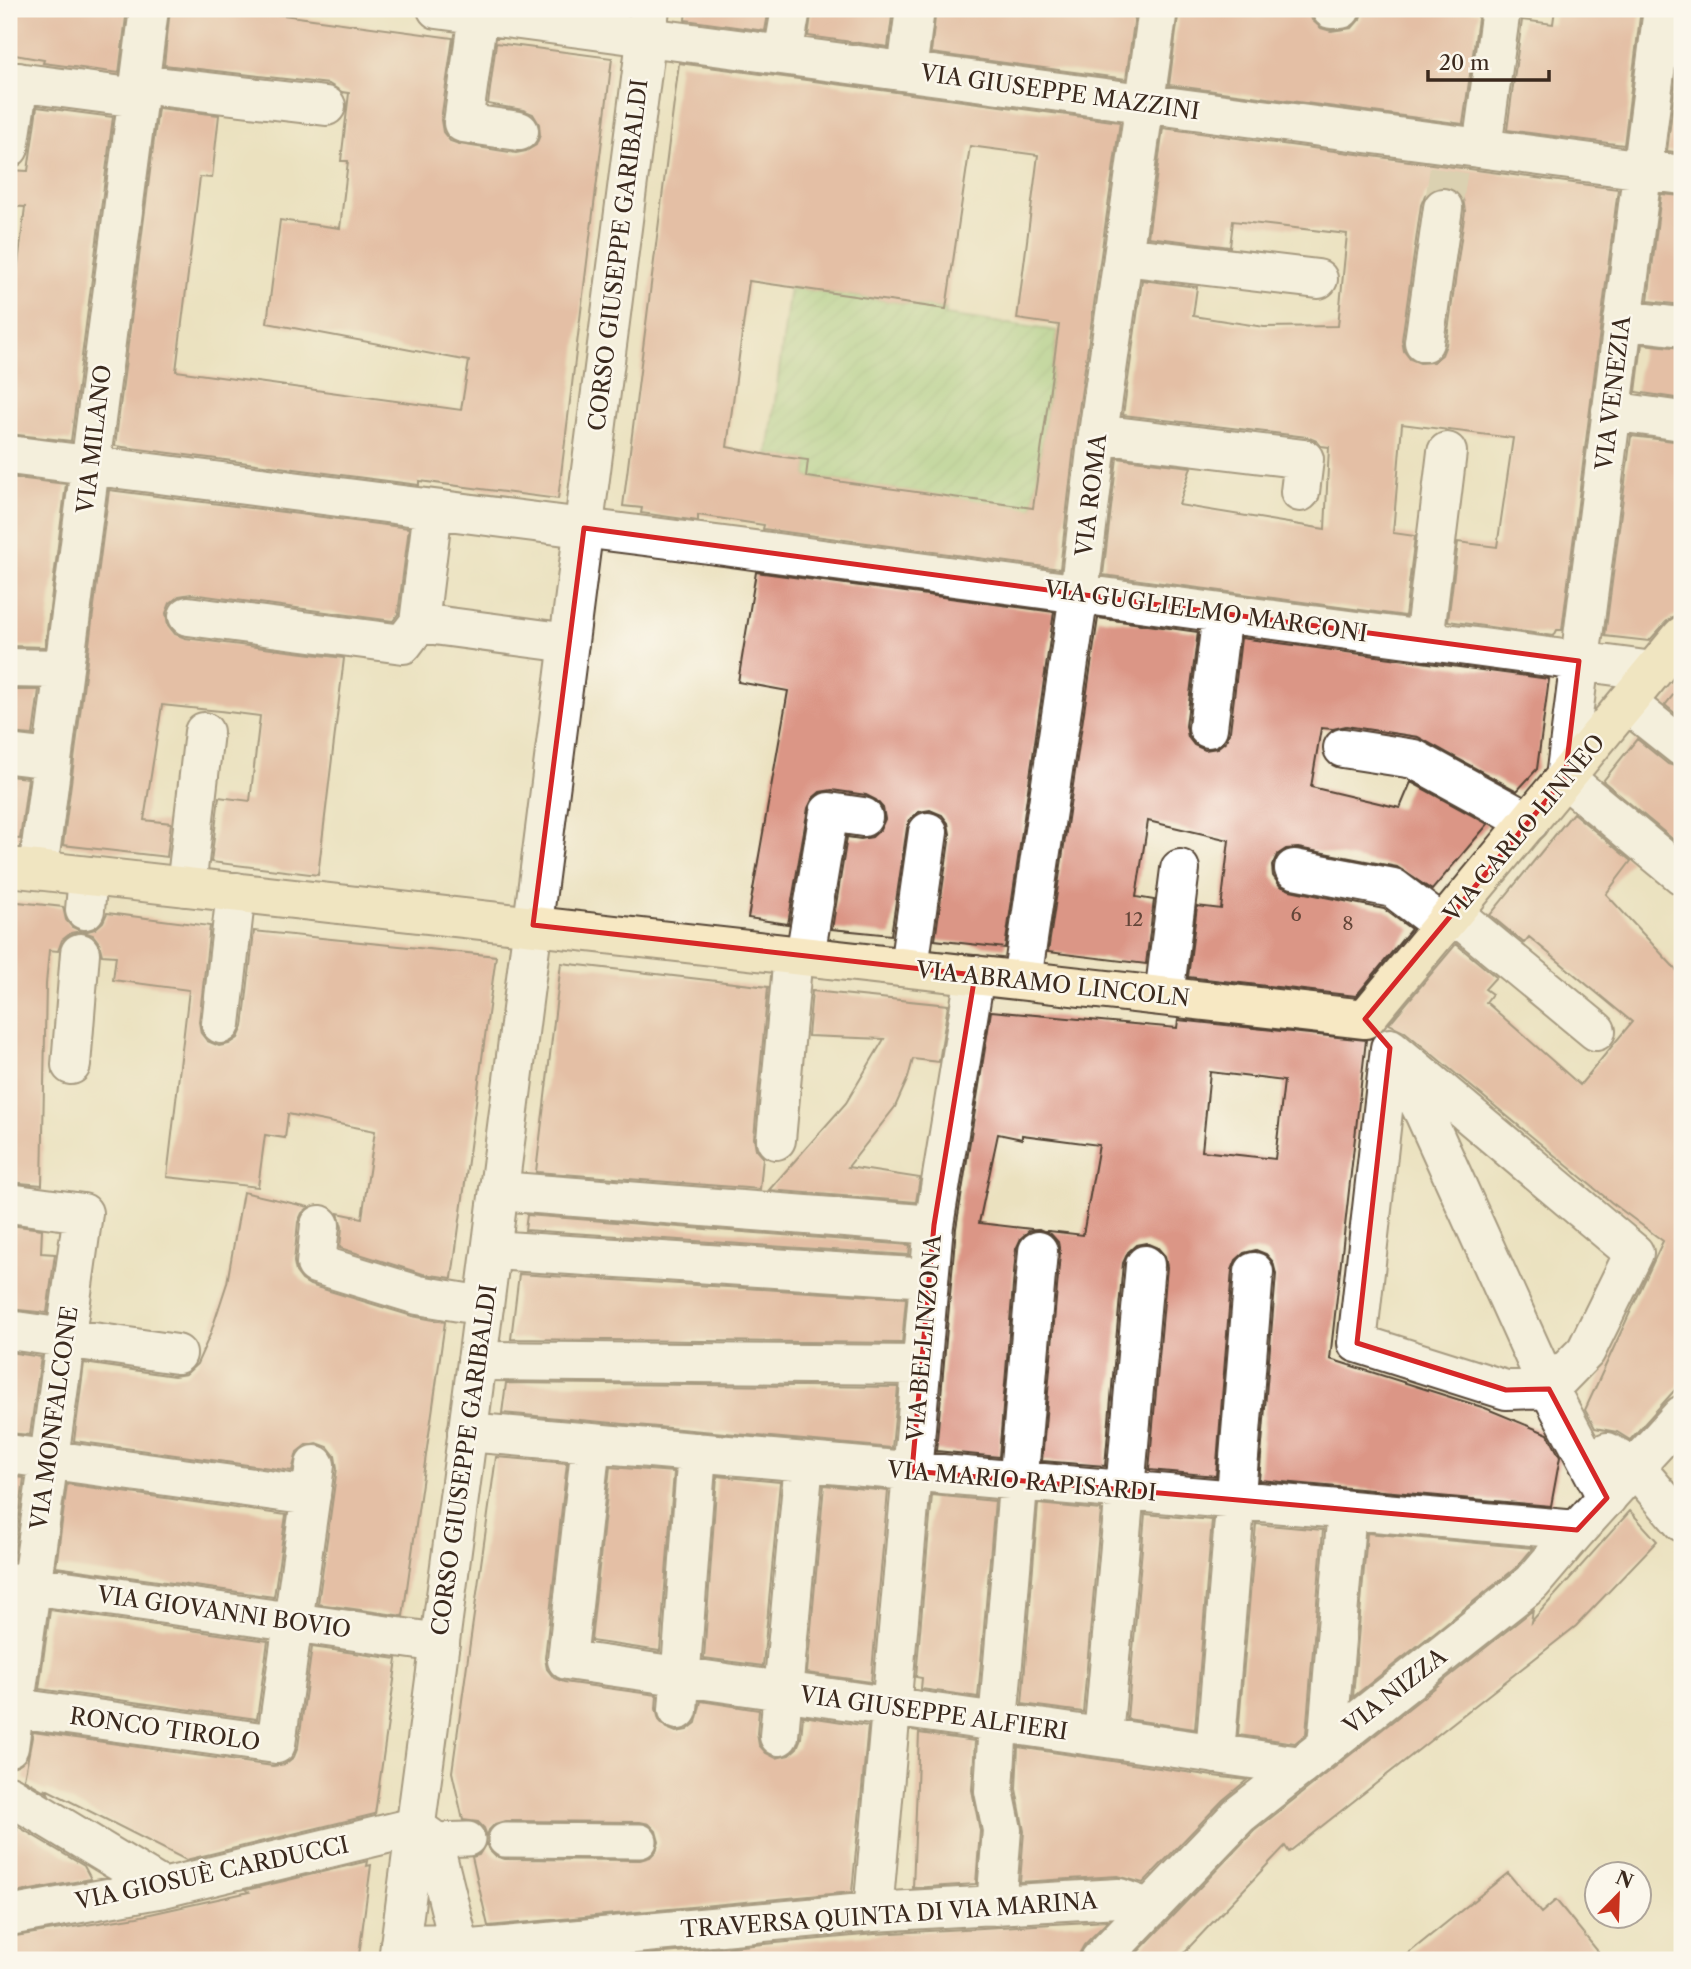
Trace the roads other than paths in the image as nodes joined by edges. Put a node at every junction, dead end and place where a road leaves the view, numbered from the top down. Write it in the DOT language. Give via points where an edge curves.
graph roads {
  1 [pos="149,9"];
  2 [pos="438,9"];
  3 [pos="791,9"];
  4 [pos="915,9"];
  5 [pos="1158,9"];
  6 [pos="1501,9"];
  7 [pos="1663,9"];
  8 [pos="497,14"];
  9 [pos="648,23"];
  10 [pos="783,55"];
  11 [pos="907,71"];
  12 [pos="14,81"];
  13 [pos="139,91"];
  14 [pos="1145,103"];
  15 [pos="326,106"];
  16 [pos="519,131"];
  17 [pos="9,148"];
  18 [pos="1461,153"];
  19 [pos="1642,170"];
  20 [pos="1682,175"];
  21 [pos="1443,208"];
  22 [pos="1124,256"];
  23 [pos="1318,279"];
  24 [pos="1623,320"];
  25 [pos="1682,327"];
  26 [pos="1424,342"];
  27 [pos="1611,411"];
  28 [pos="1682,421"];
  29 [pos="1098,434"];
  30 [pos="1447,452"];
  31 [pos="9,455"];
  32 [pos="90,465"];
  33 [pos="1300,492"];
  34 [pos="427,508"];
  35 [pos="586,515"];
  36 [pos="1079,594"];
  37 [pos="1222,613"];
  38 [pos="188,616"];
  39 [pos="419,623"];
  40 [pos="1682,636"];
  41 [pos="1424,641"];
  42 [pos="569,643"];
  43 [pos="1579,661"];
  44 [pos="9,668"];
  45 [pos="64,669"];
  46 [pos="1653,671"];
  47 [pos="1627,703"];
  48 [pos="1209,728"];
  49 [pos="204,732"];
  50 [pos="1682,747"];
  51 [pos="1343,748"];
  52 [pos="9,754"];
  53 [pos="52,759"];
  54 [pos="1566,778"];
  55 [pos="863,817"];
  56 [pos="1529,822"];
  57 [pos="928,832"];
  58 [pos="23,869"];
  59 [pos="1180,869"];
  60 [pos="1294,869"];
  61 [pos="1682,874"];
  62 [pos="186,887"];
  63 [pos="236,892"];
  64 [pos="1448,919"];
  65 [pos="531,942"];
  66 [pos="80,954"];
  67 [pos="799,955"];
  68 [pos="909,967"];
  69 [pos="975,975"];
  70 [pos="1022,980"];
  71 [pos="1164,996"];
  72 [pos="1365,1019"];
  73 [pos="221,1024"];
  74 [pos="1596,1031"];
  75 [pos="1390,1048"];
  76 [pos="71,1065"];
  77 [pos="776,1140"];
  78 [pos="499,1191"];
  79 [pos="9,1203"];
  80 [pos="320,1225"];
  81 [pos="934,1225"];
  82 [pos="492,1250"];
  83 [pos="1038,1251"];
  84 [pos="1146,1265"];
  85 [pos="1254,1272"];
  86 [pos="929,1278"];
  87 [pos="484,1306"];
  88 [pos="9,1330"];
  89 [pos="66,1338"];
  90 [pos="177,1354"];
  91 [pos="477,1361"];
  92 [pos="921,1366"];
  93 [pos="1549,1389"];
  94 [pos="1682,1415"];
  95 [pos="467,1432"];
  96 [pos="1572,1433"];
  97 [pos="591,1443"];
  98 [pos="697,1452"];
  99 [pos="9,1454"];
  100 [pos="49,1459"];
  101 [pos="804,1462"];
  102 [pos="1635,1467"];
  103 [pos="912,1471"];
  104 [pos="1018,1481"];
  105 [pos="1126,1490"];
  106 [pos="1607,1498"];
  107 [pos="1234,1500"];
  108 [pos="1347,1510"];
  109 [pos="1682,1522"];
  110 [pos="1577,1530"];
  111 [pos="20,1584"];
  112 [pos="293,1622"];
  113 [pos="440,1643"];
  114 [pos="783,1692"];
  115 [pos="680,1693"];
  116 [pos="11,1707"];
  117 [pos="891,1707"];
  118 [pos="998,1722"];
  119 [pos="779,1736"];
  120 [pos="1103,1737"];
  121 [pos="9,1747"];
  122 [pos="1215,1754"];
  123 [pos="1314,1755"];
  124 [pos="9,1795"];
  125 [pos="439,1836"];
  126 [pos="505,1840"];
  127 [pos="640,1841"];
  128 [pos="163,1888"];
  129 [pos="996,1906"];
  130 [pos="1148,1908"];
  131 [pos="873,1912"];
  132 [pos="9,1916"];
  133 [pos="461,1951"];
  134 [pos="399,1952"];
  135 [pos="1100,1960"];
  1 -- 13 [label="street, VIA MILANO"];
  2 -- 8 [label="street, VIA GIUSEPPE MAZZINI"];
  3 -- 10 [label="street"];
  4 -- 11 [label="street"];
  5 -- 14 [label="street, VIA ROMA"];
  6 -- 18 [label="street"];
  7 -- 19 [label="street, VIA VENEZIA"];
  8 -- 9 [label="street, VIA GIUSEPPE MAZZINI"];
  8 -- 16 [label="street" via="463,123"];
  9 -- 10 [label="street, VIA GIUSEPPE MAZZINI"];
  9 -- 35 [label="street, CORSO GIUSEPPE GARIBALDI"];
  10 -- 11 [label="street, VIA GIUSEPPE MAZZINI"];
  11 -- 14 [label="street, VIA GIUSEPPE MAZZINI"];
  12 -- 13 [label="street"];
  12 -- 17 [label="street"];
  13 -- 15 [label="street"];
  13 -- 32 [label="street, VIA MILANO"];
  14 -- 18 [label="street, VIA GIUSEPPE MAZZINI"];
  14 -- 22 [label="street, VIA ROMA"];
  18 -- 19 [label="street, VIA GIUSEPPE MAZZINI"];
  19 -- 20 [label="street, VIA GIUSEPPE MAZZINI"];
  19 -- 24 [label="street, VIA VENEZIA"];
  21 -- 26 [label="street"];
  22 -- 23 [label="street"];
  22 -- 29 [label="street, VIA ROMA"];
  24 -- 25 [label="street"];
  24 -- 27 [label="street, VIA VENEZIA"];
  27 -- 28 [label="street"];
  27 -- 43 [label="street, VIA VENEZIA"];
  29 -- 33 [label="street" via="1304,459"];
  29 -- 36 [label="street, VIA ROMA"];
  30 -- 41 [label="street"];
  31 -- 32 [label="street"];
  32 -- 34 [label="street"];
  32 -- 45 [label="street, VIA MILANO"];
  34 -- 35 [label="street, VIA GUGLIELMO MARCONI"];
  34 -- 39 [label="street"];
  35 -- 36 [label="street, VIA GUGLIELMO MARCONI" via="759,551"];
  35 -- 42 [label="street, CORSO GIUSEPPE GARIBALDI"];
  36 -- 37 [label="street, VIA GUGLIELMO MARCONI"];
  36 -- 70 [label="street, VIA ROMA"];
  37 -- 41 [label="street, VIA GUGLIELMO MARCONI"];
  37 -- 48 [label="street"];
  38 -- 39 [label="street" via="403,644"];
  39 -- 42 [label="street"];
  40 -- 46 [label="main road, VIA CARLO LINNEO"];
  41 -- 43 [label="street, VIA GUGLIELMO MARCONI"];
  42 -- 65 [label="street, CORSO GIUSEPPE GARIBALDI"];
  43 -- 46 [label="street, VIA GUGLIELMO MARCONI"];
  43 -- 54 [label="street, VIA VENEZIA"];
  44 -- 45 [label="street"];
  45 -- 53 [label="street, VIA MILANO"];
  46 -- 47 [label="main road, VIA CARLO LINNEO"];
  47 -- 50 [label="street"];
  47 -- 54 [label="main road, VIA CARLO LINNEO"];
  49 -- 62 [label="street"];
  51 -- 56 [label="street" via="1414,760"];
  52 -- 53 [label="street"];
  53 -- 58 [label="street, VIA MILANO"];
  54 -- 56 [label="main road, VIA CARLO LINNEO"];
  54 -- 61 [label="street"];
  55 -- 67 [label="street" via="829,811"];
  56 -- 64 [label="main road, VIA CARLO LINNEO"];
  57 -- 68 [label="street"];
  58 -- 62 [label="main road" via="87,893"];
  59 -- 71 [label="street"];
  60 -- 64 [label="street" via="1393,888"];
  62 -- 63 [label="main road"];
  63 -- 65 [label="main road, VIA ABRAMO LINCOLN" via="315,901"];
  63 -- 73 [label="street"];
  64 -- 72 [label="main road, VIA CARLO LINNEO"];
  64 -- 74 [label="street"];
  65 -- 67 [label="main road, VIA ABRAMO LINCOLN"];
  65 -- 78 [label="street, CORSO GIUSEPPE GARIBALDI"];
  66 -- 76 [label="street"];
  67 -- 68 [label="main road, VIA ABRAMO LINCOLN"];
  67 -- 77 [label="street"];
  68 -- 69 [label="main road, VIA ABRAMO LINCOLN"];
  69 -- 70 [label="main road, VIA ABRAMO LINCOLN"];
  69 -- 81 [label="street, VIA BELLINZONA"];
  70 -- 71 [label="main road, VIA ABRAMO LINCOLN"];
  71 -- 72 [label="main road, VIA ABRAMO LINCOLN"];
  72 -- 75 [label="street"];
  75 -- 93 [label="street"];
  75 -- 93 [label="street" via="1634,1253 1586,1351"];
  75 -- 93 [label="street" via="1357,1343 1506,1390"];
  78 -- 81 [label="street"];
  78 -- 82 [label="street, CORSO GIUSEPPE GARIBALDI"];
  79 -- 89 [label="street, VIA MONFALCONE" via="83,1213"];
  80 -- 87 [label="street" via="316,1264 418,1296"];
  81 -- 86 [label="street, VIA BELLINZONA"];
  82 -- 86 [label="street"];
  82 -- 87 [label="street, CORSO GIUSEPPE GARIBALDI"];
  83 -- 104 [label="street"];
  84 -- 105 [label="street"];
  85 -- 107 [label="street"];
  86 -- 92 [label="street, VIA BELLINZONA"];
  87 -- 91 [label="street, CORSO GIUSEPPE GARIBALDI"];
  88 -- 89 [label="street"];
  89 -- 90 [label="street"];
  89 -- 100 [label="street, VIA MONFALCONE"];
  91 -- 92 [label="street"];
  91 -- 95 [label="street, CORSO GIUSEPPE GARIBALDI"];
  92 -- 103 [label="street, VIA BELLINZONA"];
  93 -- 96 [label="street"];
  94 -- 102 [label="street, VIA NIZZA"];
  95 -- 97 [label="street, VIA MARIO RAPISARDI"];
  95 -- 113 [label="street, CORSO GIUSEPPE GARIBALDI"];
  96 -- 102 [label="street"];
  96 -- 106 [label="street"];
  97 -- 98 [label="street, VIA MARIO RAPISARDI"];
  97 -- 115 [label="street, VIA GIUSEPPE ALFIERI" via="567,1660"];
  98 -- 101 [label="street, VIA MARIO RAPISARDI"];
  98 -- 115 [label="street"];
  99 -- 100 [label="street"];
  100 -- 111 [label="street, VIA MONFALCONE"];
  100 -- 112 [label="street" via="313,1480"];
  101 -- 103 [label="street, VIA MARIO RAPISARDI"];
  101 -- 114 [label="street"];
  102 -- 106 [label="street, VIA NIZZA"];
  102 -- 109 [label="street"];
  103 -- 104 [label="street, VIA MARIO RAPISARDI"];
  103 -- 117 [label="street, VIA BELLINZONA"];
  104 -- 105 [label="street, VIA MARIO RAPISARDI"];
  104 -- 118 [label="street"];
  105 -- 107 [label="street, VIA MARIO RAPISARDI"];
  105 -- 120 [label="street"];
  106 -- 110 [label="street, VIA NIZZA"];
  107 -- 108 [label="street, VIA MARIO RAPISARDI"];
  107 -- 122 [label="street"];
  108 -- 110 [label="street, VIA MARIO RAPISARDI"];
  108 -- 123 [label="street"];
  110 -- 123 [label="street, VIA NIZZA" via="1532,1583"];
  111 -- 112 [label="street, VIA GIOVANNI BOVIO"];
  111 -- 116 [label="street, VIA MONFALCONE"];
  112 -- 113 [label="street, VIA GIOVANNI BOVIO"];
  112 -- 116 [label="street, RONCO TIROLO" via="276,1744"];
  113 -- 125 [label="street, CORSO GIUSEPPE GARIBALDI"];
  114 -- 115 [label="street, VIA GIUSEPPE ALFIERI"];
  114 -- 117 [label="street, VIA GIUSEPPE ALFIERI"];
  114 -- 119 [label="street"];
  116 -- 121 [label="street, VIA MONFALCONE"];
  117 -- 118 [label="street, VIA GIUSEPPE ALFIERI"];
  117 -- 131 [label="street, VIA BELLINZONA"];
  118 -- 120 [label="street, VIA GIUSEPPE ALFIERI"];
  118 -- 129 [label="street" via="994,1791 1002,1830"];
  120 -- 122 [label="street, VIA GIUSEPPE ALFIERI"];
  122 -- 123 [label="street, VIA GIUSEPPE ALFIERI"];
  123 -- 130 [label="street, VIA NIZZA" via="1239,1815"];
  124 -- 128 [label="street"];
  125 -- 128 [label="street, VIA GIOSUÈ CARDUCCI"];
  125 -- 133 [label="street"];
  125 -- 134 [label="street, CORSO GIUSEPPE GARIBALDI"];
  126 -- 127 [label="street"];
  128 -- 132 [label="street, VIA GIOSUÈ CARDUCCI"];
  129 -- 130 [label="street, TRAVERSA QUINTA DI VIA MARINA" via="1119,1898"];
  129 -- 131 [label="street, TRAVERSA QUINTA DI VIA MARINA"];
  130 -- 135 [label="street, VIA NIZZA"];
  131 -- 133 [label="street, TRAVERSA QUINTA DI VIA MARINA"];
  133 -- 134 [label="street, TRAVERSA QUINTA DI VIA MARINA"];
}
